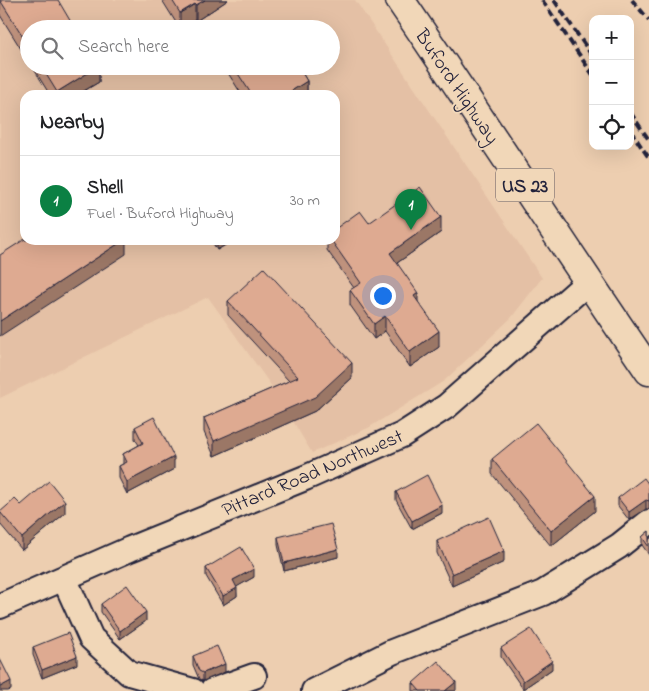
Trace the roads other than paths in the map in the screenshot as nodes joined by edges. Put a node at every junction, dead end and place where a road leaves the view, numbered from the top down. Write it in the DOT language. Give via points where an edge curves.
graph roads {
  1 [pos="400,0"];
  2 [pos="588,282"];
  3 [pos="649,371"];
  4 [pos="649,522"];
  5 [pos="64,578"];
  6 [pos="0,606"];
  7 [pos="254,676"];
  8 [pos="193,691"];
  9 [pos="212,691"];
  10 [pos="314,691"];
  1 -- 2 [label="main road, Buford Highway / US 23"];
  2 -- 3 [label="main road, Buford Highway / US 23"];
  2 -- 5 [label="street, Pittard Road Northwest" via="448,406 402,435"];
  4 -- 10 [label="street" via="619,546 543,593 392,652"];
  5 -- 6 [label="street, Pittard Road Northwest"];
  5 -- 8 [label="street" via="91,638 129,673"];
  7 -- 9 [label="street"];
}
